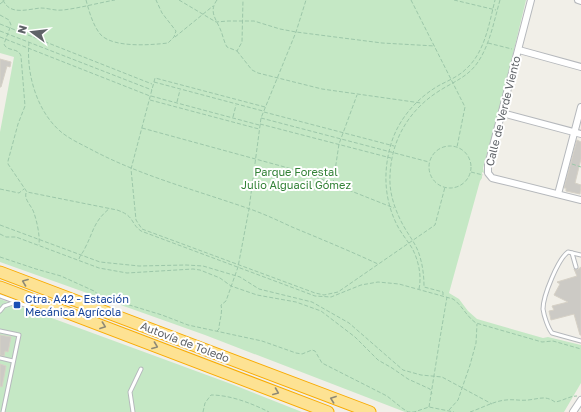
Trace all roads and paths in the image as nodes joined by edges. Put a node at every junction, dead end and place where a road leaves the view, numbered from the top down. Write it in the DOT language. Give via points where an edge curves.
graph roads {
  1 [pos="4,0"];
  2 [pos="86,0"];
  3 [pos="115,0"];
  4 [pos="156,0"];
  5 [pos="179,0"];
  6 [pos="217,0"];
  7 [pos="244,0"];
  8 [pos="306,0"];
  9 [pos="410,0"];
  10 [pos="454,0"];
  11 [pos="496,0"];
  12 [pos="500,0"];
  13 [pos="531,0"];
  14 [pos="578,0"];
  15 [pos="581,1"];
  16 [pos="0,4"];
  17 [pos="87,5"];
  18 [pos="213,6"];
  19 [pos="497,10"];
  20 [pos="0,15"];
  21 [pos="203,15"];
  22 [pos="242,21"];
  23 [pos="216,22"];
  24 [pos="0,24"];
  25 [pos="10,28"];
  26 [pos="0,30"];
  27 [pos="296,32"];
  28 [pos="8,34"];
  29 [pos="0,37"];
  30 [pos="174,37"];
  31 [pos="6,39"];
  32 [pos="29,42"];
  33 [pos="488,43"];
  34 [pos="435,46"];
  35 [pos="29,48"];
  36 [pos="517,50"];
  37 [pos="237,51"];
  38 [pos="581,67"];
  39 [pos="277,78"];
  40 [pos="452,80"];
  41 [pos="153,83"];
  42 [pos="453,83"];
  43 [pos="180,89"];
  44 [pos="152,90"];
  45 [pos="357,94"];
  46 [pos="150,96"];
  47 [pos="149,100"];
  48 [pos="177,103"];
  49 [pos="417,103"];
  50 [pos="422,103"];
  51 [pos="237,104"];
  52 [pos="265,107"];
  53 [pos="581,107"];
  54 [pos="263,111"];
  55 [pos="502,112"];
  56 [pos="233,118"];
  57 [pos="261,118"];
  58 [pos="260,124"];
  59 [pos="142,128"];
  60 [pos="259,129"];
  61 [pos="342,132"];
  62 [pos="574,132"];
  63 [pos="581,134"];
  64 [pos="340,139"];
  65 [pos="339,144"];
  66 [pos="391,145"];
  67 [pos="395,146"];
  68 [pos="457,147"];
  69 [pos="389,151"];
  70 [pos="393,152"];
  71 [pos="388,157"];
  72 [pos="392,158"];
  73 [pos="256,159"];
  74 [pos="429,162"];
  75 [pos="570,164"];
  76 [pos="581,166"];
  77 [pos="130,169"];
  78 [pos="470,171"];
  79 [pos="492,178"];
  80 [pos="333,184"];
  81 [pos="445,187"];
  82 [pos="0,189"];
  83 [pos="24,189"];
  84 [pos="27,192"];
  85 [pos="558,194"];
  86 [pos="581,200"];
  87 [pos="390,207"];
  88 [pos="110,208"];
  89 [pos="249,209"];
  90 [pos="395,209"];
  91 [pos="0,225"];
  92 [pos="0,234"];
  93 [pos="40,240"];
  94 [pos="413,241"];
  95 [pos="409,243"];
  96 [pos="39,245"];
  97 [pos="572,253"];
  98 [pos="80,255"];
  99 [pos="581,256"];
  100 [pos="0,257"];
  101 [pos="78,260"];
  102 [pos="238,264"];
  103 [pos="378,264"];
  104 [pos="576,267"];
  105 [pos="238,268"];
  106 [pos="0,272"];
  107 [pos="235,275"];
  108 [pos="232,286"];
  109 [pos="0,287"];
  110 [pos="419,290"];
  111 [pos="0,295"];
  112 [pos="442,295"];
  113 [pos="448,297"];
  114 [pos="16,303"];
  115 [pos="0,310"];
  116 [pos="48,311"];
  117 [pos="87,321"];
  118 [pos="477,323"];
  119 [pos="0,331"];
  120 [pos="216,332"];
  121 [pos="581,341"];
  122 [pos="581,349"];
  123 [pos="0,358"];
  124 [pos="14,361"];
  125 [pos="141,369"];
  126 [pos="435,376"];
  127 [pos="462,387"];
  128 [pos="432,394"];
  129 [pos="580,400"];
  130 [pos="492,404"];
  131 [pos="429,407"];
  132 [pos="323,411"];
  133 [pos="448,411"];
  134 [pos="3,412"];
  135 [pos="133,412"];
  136 [pos="203,412"];
  137 [pos="269,412"];
  138 [pos="370,412"];
  139 [pos="454,412"];
  140 [pos="470,412"];
  141 [pos="573,412"];
  1 -- 16 [label="path"];
  1 -- 17 [label="path" via="10,9 21,11 43,8 63,10"];
  2 -- 17 [label="path"];
  3 -- 17 [label="path"];
  4 -- 30 [label="path" via="162,13 176,31"];
  5 -- 21 [label="path"];
  6 -- 18 [label="path"];
  7 -- 22 [label="path"];
  8 -- 27 [label="path"];
  9 -- 34 [label="path"];
  10 -- 19 [label="path"];
  11 -- 40 [label="path" via="480,50 466,69"];
  12 -- 19 [label="path"];
  13 -- 36 [label="street, Calle de Verde Viento"];
  14 -- 15 [label="street"];
  17 -- 30 [label="path" via="102,36 113,41 128,45 150,45 168,43"];
  18 -- 21 [label="path"];
  18 -- 23 [label="path"];
  19 -- 33 [label="path"];
  20 -- 25 [label="path" via="9,20"];
  21 -- 23 [label="path"];
  21 -- 30 [label="path"];
  22 -- 23 [label="path"];
  22 -- 27 [label="path"];
  22 -- 37 [label="path" via="242,42"];
  23 -- 37 [label="path" via="227,47"];
  24 -- 25 [label="path"];
  25 -- 28 [label="path"];
  25 -- 41 [label="path"];
  26 -- 28 [label="path"];
  27 -- 34 [label="path" via="382,43"];
  27 -- 39 [label="path"];
  28 -- 31 [label="path"];
  28 -- 32 [label="path"];
  29 -- 31 [label="path"];
  31 -- 35 [label="path"];
  31 -- 83 [label="path" via="5,47 20,53 21,56 24,106 8,164"];
  32 -- 35 [label="path"];
  32 -- 44 [label="path"];
  33 -- 36 [label="path"];
  33 -- 42 [label="path" via="477,63 466,75"];
  34 -- 40 [label="path"];
  35 -- 46 [label="path"];
  35 -- 77 [label="path" via="30,73 36,96 50,121 60,132"];
  36 -- 38 [label="street"];
  36 -- 55 [label="street, Calle de Verde Viento"];
  37 -- 39 [label="path" via="252,70"];
  39 -- 45 [label="path"];
  39 -- 52 [label="path"];
  40 -- 42 [label="path"];
  40 -- 49 [label="path" via="438,86"];
  41 -- 43 [label="path"];
  41 -- 44 [label="path"];
  41 -- 52 [label="path" via="155,78"];
  42 -- 50 [label="path"];
  42 -- 68 [label="path" via="465,107"];
  43 -- 48 [label="path"];
  43 -- 51 [label="path"];
  44 -- 46 [label="path"];
  45 -- 49 [label="path"];
  45 -- 61 [label="path"];
  46 -- 47 [label="path"];
  46 -- 48 [label="path"];
  47 -- 59 [label="path"];
  47 -- 60 [label="path"];
  48 -- 56 [label="path"];
  49 -- 50 [label="path"];
  49 -- 66 [label="path" via="406,115"];
  50 -- 67 [label="path" via="407,121"];
  51 -- 54 [label="path"];
  51 -- 56 [label="path"];
  52 -- 54 [label="path"];
  53 -- 62 [label="street"];
  54 -- 57 [label="path"];
  54 -- 61 [label="path"];
  55 -- 62 [label="street"];
  55 -- 79 [label="street, Calle de Verde Viento" via="488,165 488,173"];
  56 -- 58 [label="path"];
  57 -- 58 [label="path"];
  57 -- 64 [label="path"];
  58 -- 60 [label="path"];
  58 -- 65 [label="path"];
  59 -- 73 [label="path"];
  59 -- 77 [label="path"];
  60 -- 73 [label="path"];
  61 -- 64 [label="path"];
  61 -- 66 [label="path"];
  62 -- 63 [label="street"];
  62 -- 85 [label="street"];
  64 -- 65 [label="path"];
  64 -- 69 [label="path"];
  65 -- 71 [label="path"];
  65 -- 80 [label="path"];
  66 -- 67 [label="path"];
  66 -- 69 [label="path"];
  67 -- 70 [label="path"];
  68 -- 74 [label="path" via="448,145 440,148"];
  68 -- 78 [label="path" via="467,154"];
  69 -- 70 [label="path"];
  69 -- 71 [label="path"];
  70 -- 72 [label="path"];
  70 -- 74 [label="path"];
  71 -- 72 [label="path"];
  71 -- 87 [label="path" via="386,178"];
  72 -- 90 [label="path" via="390,188"];
  73 -- 80 [label="path" via="303,172"];
  73 -- 89 [label="path"];
  74 -- 81 [label="path" via="432,179"];
  75 -- 76 [label="path"];
  77 -- 89 [label="path"];
  77 -- 102 [label="path" via="136,220 142,230"];
  78 -- 79 [label="path"];
  78 -- 81 [label="path" via="460,185"];
  79 -- 85 [label="street, Calle de Verde Viento"];
  80 -- 87 [label="path"];
  81 -- 94 [label="path" via="435,226"];
  82 -- 83 [label="path" via="19,192"];
  83 -- 84 [label="path"];
  84 -- 88 [label="path"];
  84 -- 93 [label="path" via="26,196 34,212"];
  85 -- 86 [label="street, Calle de Verde Viento"];
  87 -- 90 [label="path"];
  87 -- 95 [label="path"];
  88 -- 98 [label="path" via="96,223 86,248"];
  88 -- 105 [label="path" via="124,212 141,232"];
  89 -- 102 [label="path"];
  89 -- 103 [label="path"];
  90 -- 94 [label="path"];
  91 -- 93 [label="path"];
  92 -- 96 [label="path"];
  93 -- 96 [label="path"];
  93 -- 98 [label="path"];
  94 -- 95 [label="path"];
  94 -- 112 [label="path" via="424,272 424,287 443,292"];
  95 -- 103 [label="path"];
  95 -- 110 [label="path" via="420,275"];
  96 -- 101 [label="path"];
  97 -- 99 [label="lane"];
  97 -- 104 [label="lane"];
  97 -- 121 [label="lane" via="564,255 550,282 544,310 552,333"];
  98 -- 101 [label="path"];
  98 -- 107 [label="path" via="100,262 139,266 203,266"];
  100 -- 120 [label="path" via="61,276 100,296"];
  101 -- 108 [label="path" via="99,268 127,273 200,270"];
  102 -- 103 [label="path" via="324,295 338,292"];
  102 -- 105 [label="path"];
  105 -- 107 [label="path"];
  105 -- 110 [label="path" via="326,298 361,285 378,282 399,284"];
  138 -- 106 [label="highway, Autovía de Toledo, one-way"];
  107 -- 108 [label="path"];
  107 -- 126 [label="path" via="259,289 312,302 349,323 403,370"];
  108 -- 120 [label="path" via="226,301 221,305 220,329"];
  108 -- 128 [label="path" via="321,311 355,337 378,360 430,389"];
  109 -- 117 [label="highway, Autovía de Toledo"];
  110 -- 112 [label="path"];
  111 -- 114 [label="lane"];
  111 -- 116 [label="highway"];
  112 -- 113 [label="path"];
  113 -- 118 [label="path" via="453,298 469,318"];
  113 -- 126 [label="path"];
  114 -- 115 [label="lane" via="12,302"];
  114 -- 116 [label="lane"];
  116 -- 117 [label="highway" via="66,318"];
  117 -- 132 [label="highway, Autovía de Toledo, one-way"];
  118 -- 122 [label="path" via="542,342 553,341"];
  118 -- 127 [label="path" via="476,343"];
  119 -- 124 [label="lane" via="19,336"];
  120 -- 131 [label="path" via="262,341 296,353 315,351 322,363 387,396 408,412"];
  123 -- 124 [label="lane"];
  124 -- 134 [label="lane"];
  125 -- 135 [label="lane" via="130,392"];
  126 -- 127 [label="path"];
  126 -- 128 [label="path"];
  127 -- 130 [label="path"];
  127 -- 133 [label="path" via="458,400"];
  128 -- 131 [label="path"];
  129 -- 130 [label="path" via="571,396 555,402 544,397 527,401 506,400"];
  129 -- 141 [label="street"];
  130 -- 140 [label="path"];
  131 -- 133 [label="path"];
  133 -- 139 [label="path"];
  136 -- 137 [label="path" via="211,394 230,397"];
}
